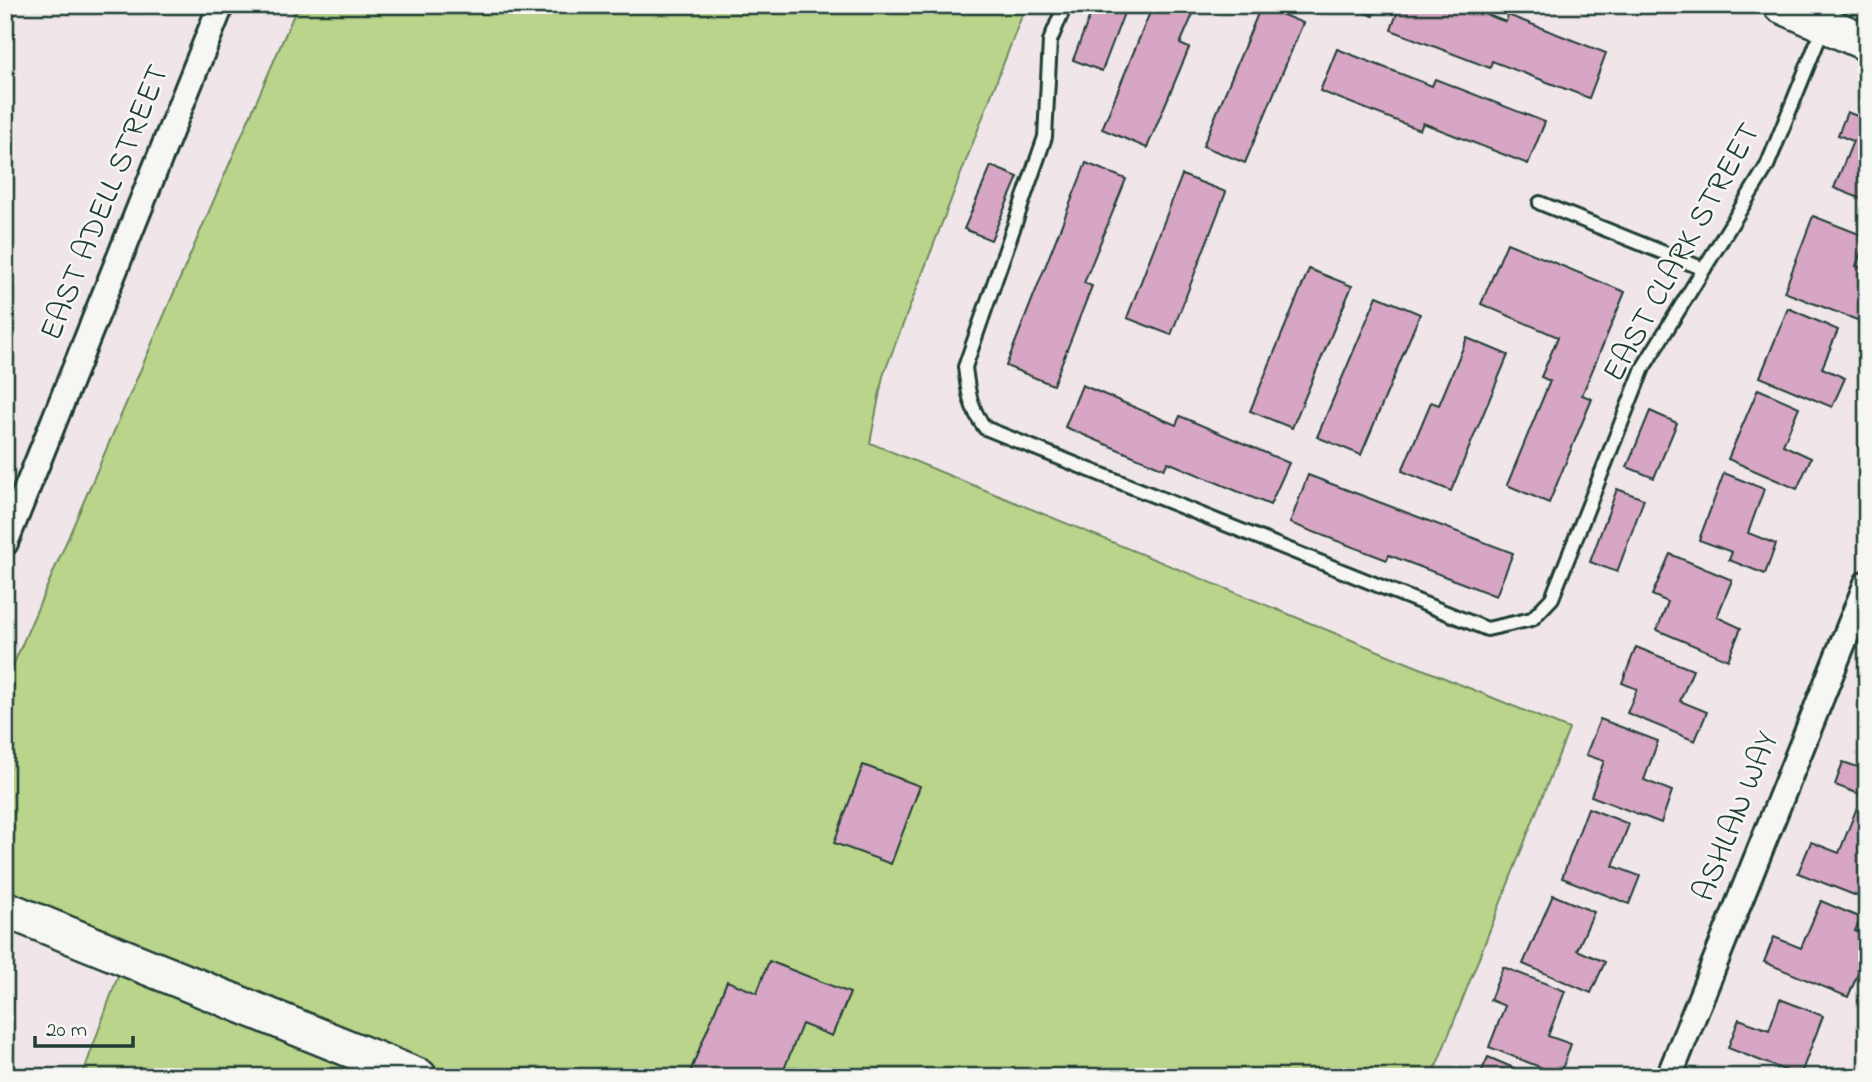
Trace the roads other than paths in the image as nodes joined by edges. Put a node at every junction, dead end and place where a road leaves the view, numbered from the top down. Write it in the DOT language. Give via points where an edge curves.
graph roads {
  1 [pos="221,5"];
  2 [pos="1065,5"];
  3 [pos="1781,5"];
  4 [pos="1824,24"];
  5 [pos="1867,43"];
  6 [pos="1540,203"];
  7 [pos="1704,269"];
  8 [pos="5,543"];
  9 [pos="1867,583"];
  10 [pos="5,909"];
  11 [pos="419,1077"];
  12 [pos="1669,1077"];
  1 -- 8 [label="street, EAST ADELL STREET"];
  2 -- 7 [label="lane, EAST CLARK STREET" via="1050,41 1045,137 965,367 975,414 985,428 1487,629 1532,619 1552,598 1643,368"];
  3 -- 4 [label="street"];
  4 -- 5 [label="street"];
  4 -- 7 [label="lane, EAST CLARK STREET" via="1767,166"];
  6 -- 7 [label="lane"];
  9 -- 12 [label="street, ASHLAN WAY"];
  10 -- 11 [label="street"];
}
